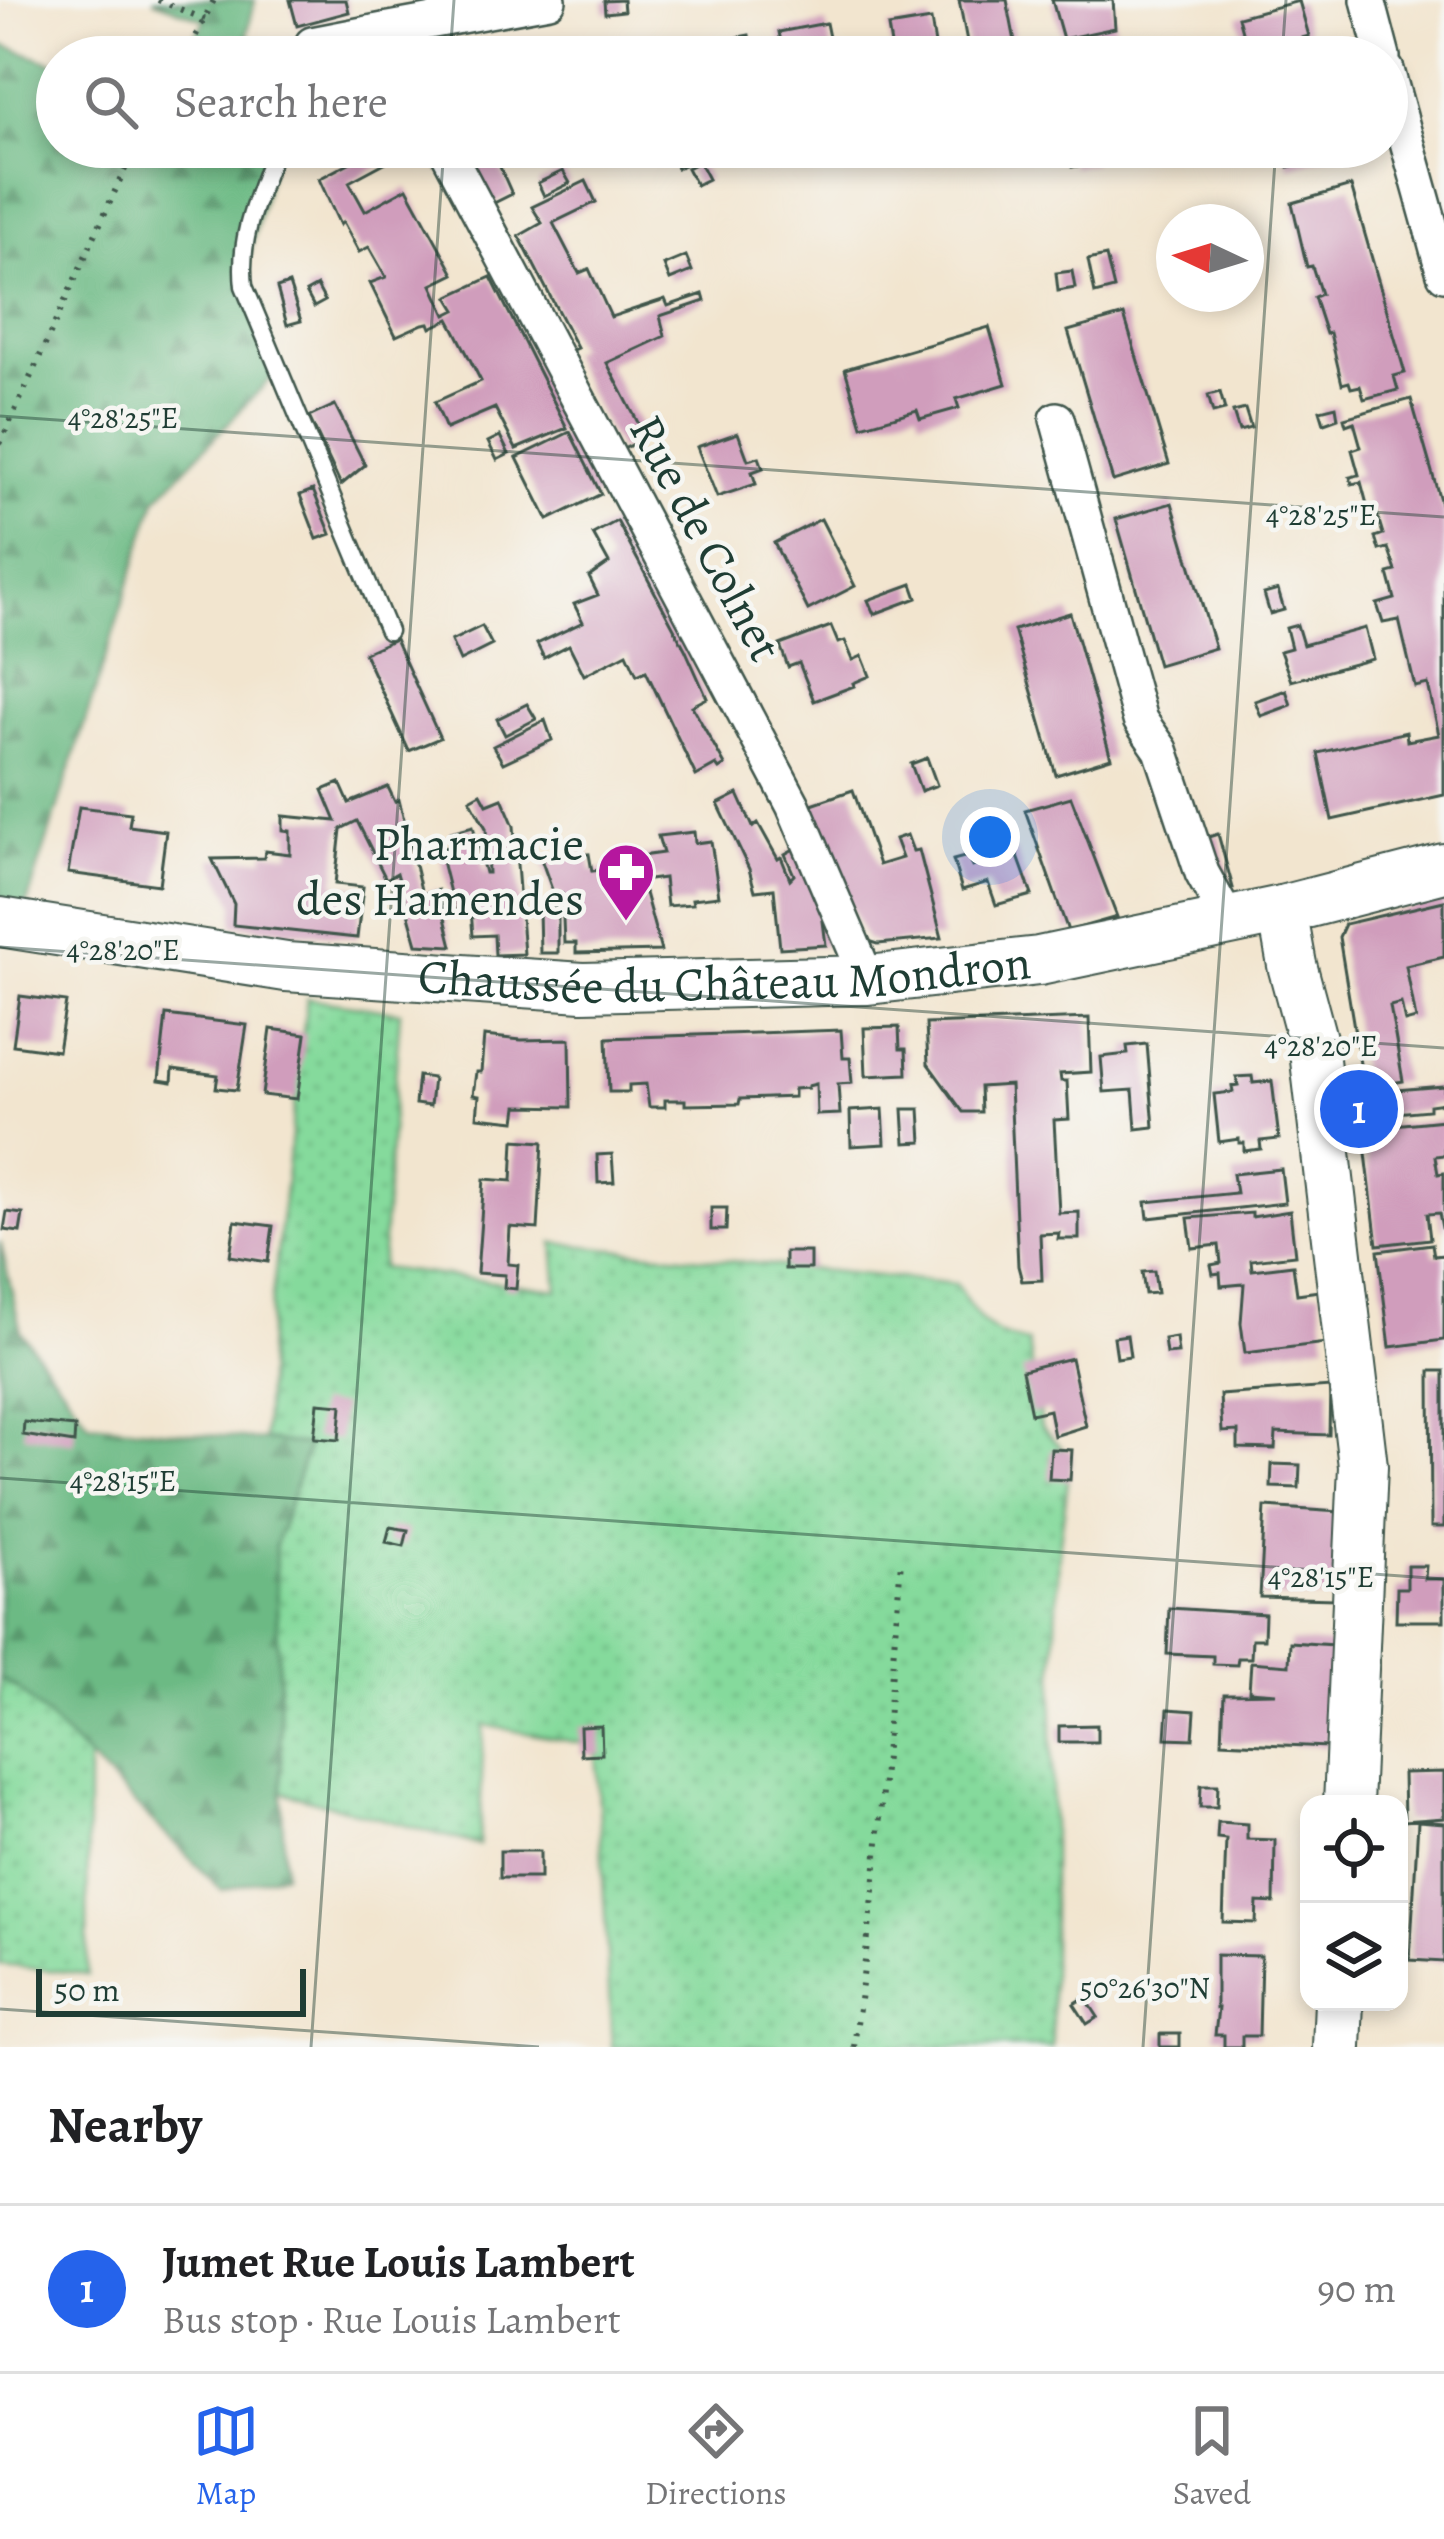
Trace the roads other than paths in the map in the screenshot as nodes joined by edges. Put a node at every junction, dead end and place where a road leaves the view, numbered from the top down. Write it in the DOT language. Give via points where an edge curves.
graph roads {
  1 [pos="549,0"];
  2 [pos="1367,0"];
  3 [pos="420,36"];
  4 [pos="1377,36"];
  5 [pos="1408,145"];
  6 [pos="269,168"];
  7 [pos="457,168"];
  8 [pos="1444,274"];
  9 [pos="1057,418"];
  10 [pos="388,631"];
  11 [pos="1444,868"];
  12 [pos="1282,910"];
  13 [pos="1228,920"];
  14 [pos="0,922"];
  15 [pos="868,980"];
  16 [pos="1348,1795"];
  17 [pos="1339,2011"];
  18 [pos="1337,2047"];
  1 -- 3 [label="street"];
  2 -- 4 [label="street"];
  5 -- 8 [label="street"];
  6 -- 10 [label="lane" via="241,256 244,286"];
  7 -- 15 [label="street, Rue de Colnet" via="793,805"];
  9 -- 13 [label="street" via="1140,720 1161,750 1202,873"];
  11 -- 12 [label="main road, Chaussée du Château Mondron"];
  12 -- 13 [label="main road, Chaussée du Château Mondron"];
  12 -- 16 [label="main road" via="1312,1043 1363,1466"];
  13 -- 15 [label="main road, Chaussée du Château Mondron" via="1039,961"];
  14 -- 15 [label="main road, Chaussée du Château Mondron" via="309,969 584,987"];
  17 -- 18 [label="main road"];
}
